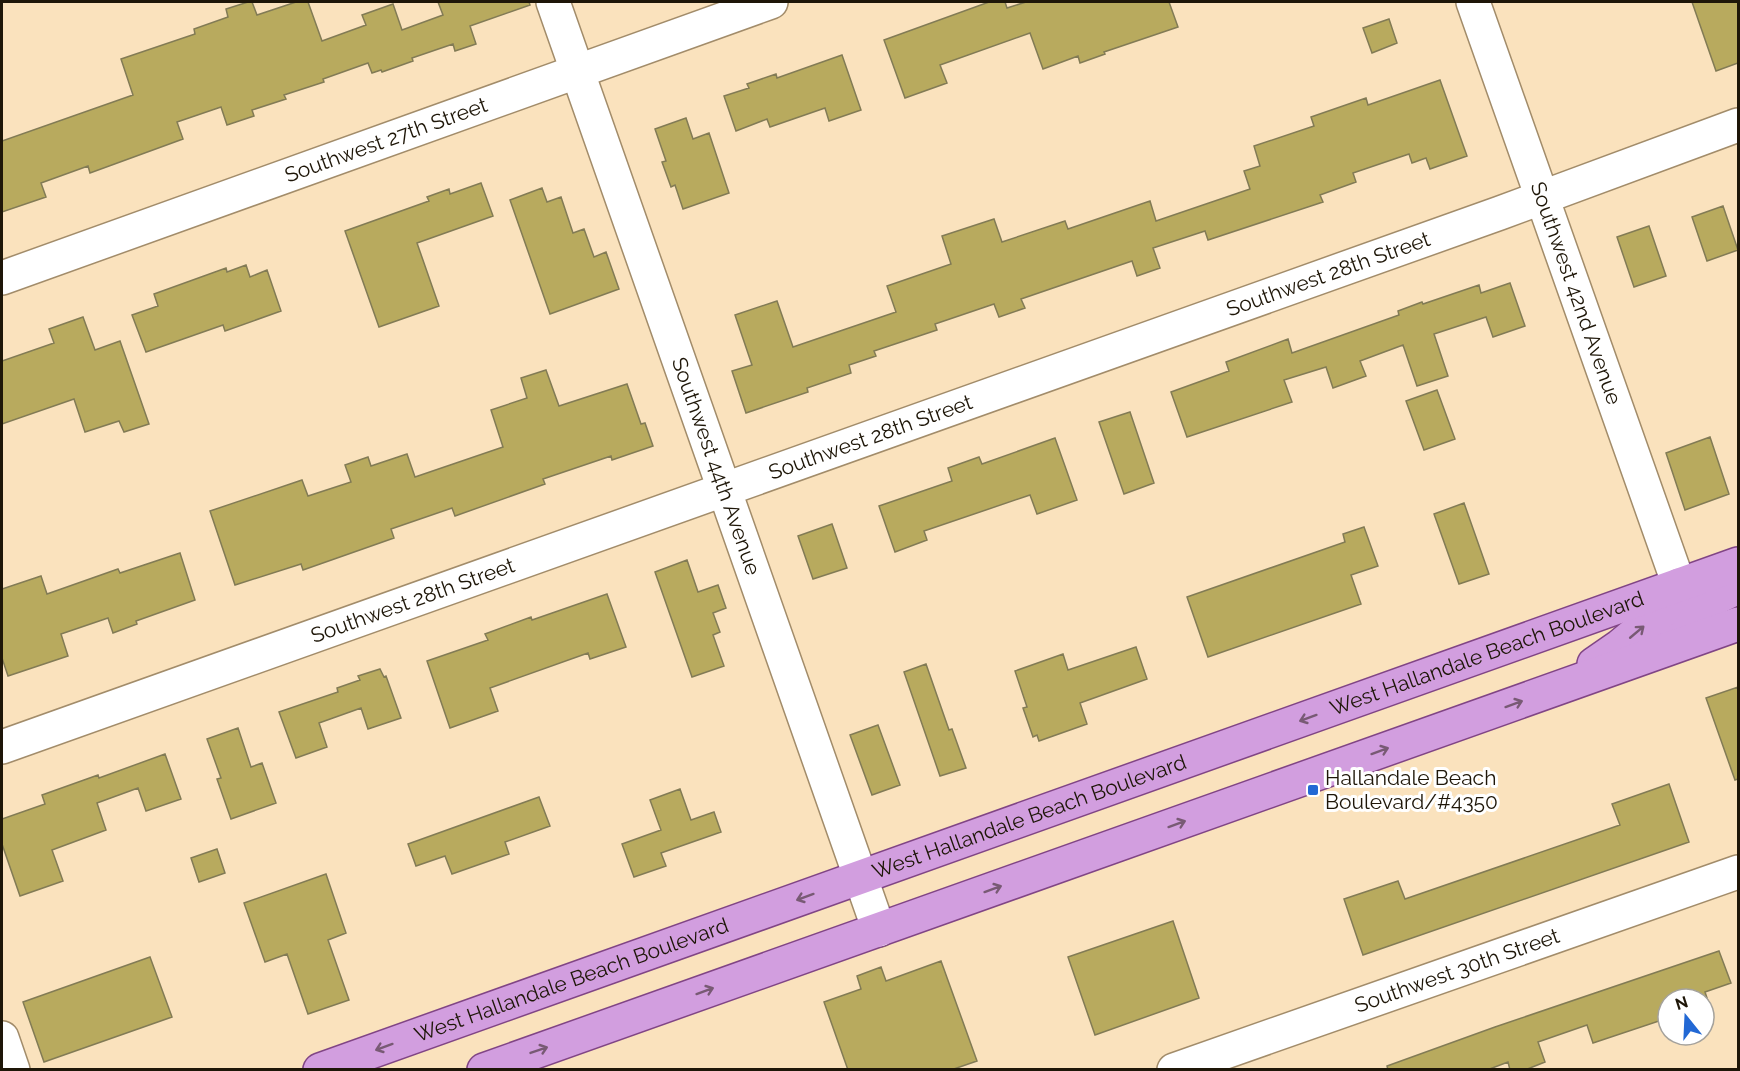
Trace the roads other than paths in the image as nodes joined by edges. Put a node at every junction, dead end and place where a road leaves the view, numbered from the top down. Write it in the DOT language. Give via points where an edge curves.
graph roads {
  1 [pos="554,2"];
  2 [pos="771,2"];
  3 [pos="1473,2"];
  4 [pos="578,71"];
  5 [pos="1738,125"];
  6 [pos="1543,197"];
  7 [pos="2,278"];
  8 [pos="724,490"];
  9 [pos="1738,564"];
  10 [pos="1679,585"];
  11 [pos="1738,587"];
  12 [pos="1738,624"];
  13 [pos="1658,653"];
  14 [pos="1555,690"];
  15 [pos="2,747"];
  16 [pos="1738,872"];
  17 [pos="860,878"];
  18 [pos="879,930"];
  19 [pos="2,1038"];
  20 [pos="13,1070"];
  21 [pos="320,1070"];
  22 [pos="484,1070"];
  23 [pos="1174,1070"];
  1 -- 4 [label="street, Southwest 44th Avenue"];
  2 -- 4 [label="street, Southwest 27th Street"];
  3 -- 6 [label="street, Southwest 42nd Avenue"];
  4 -- 7 [label="street, Southwest 27th Street"];
  4 -- 8 [label="street, Southwest 44th Avenue"];
  5 -- 6 [label="street, Southwest 28th Street"];
  6 -- 8 [label="street, Southwest 28th Street"];
  6 -- 10 [label="street, Southwest 42nd Avenue"];
  8 -- 15 [label="street, Southwest 28th Street"];
  8 -- 17 [label="street, Southwest 44th Avenue"];
  9 -- 10 [label="main road, West Hallandale Beach Boulevard"];
  14 -- 10 [label="main road, one-way" via="1620,646 1661,612"];
  10 -- 17 [label="main road, West Hallandale Beach Boulevard, one-way"];
  11 -- 13 [label="main road" via="1710,601"];
  12 -- 13 [label="main road"];
  13 -- 14 [label="main road"];
  18 -- 14 [label="main road, one-way"];
  16 -- 23 [label="street, Southwest 30th Street"];
  17 -- 18 [label="street, Southwest 44th Avenue"];
  17 -- 21 [label="main road, West Hallandale Beach Boulevard, one-way"];
  22 -- 18 [label="main road, one-way"];
  19 -- 20 [label="street"];
}
